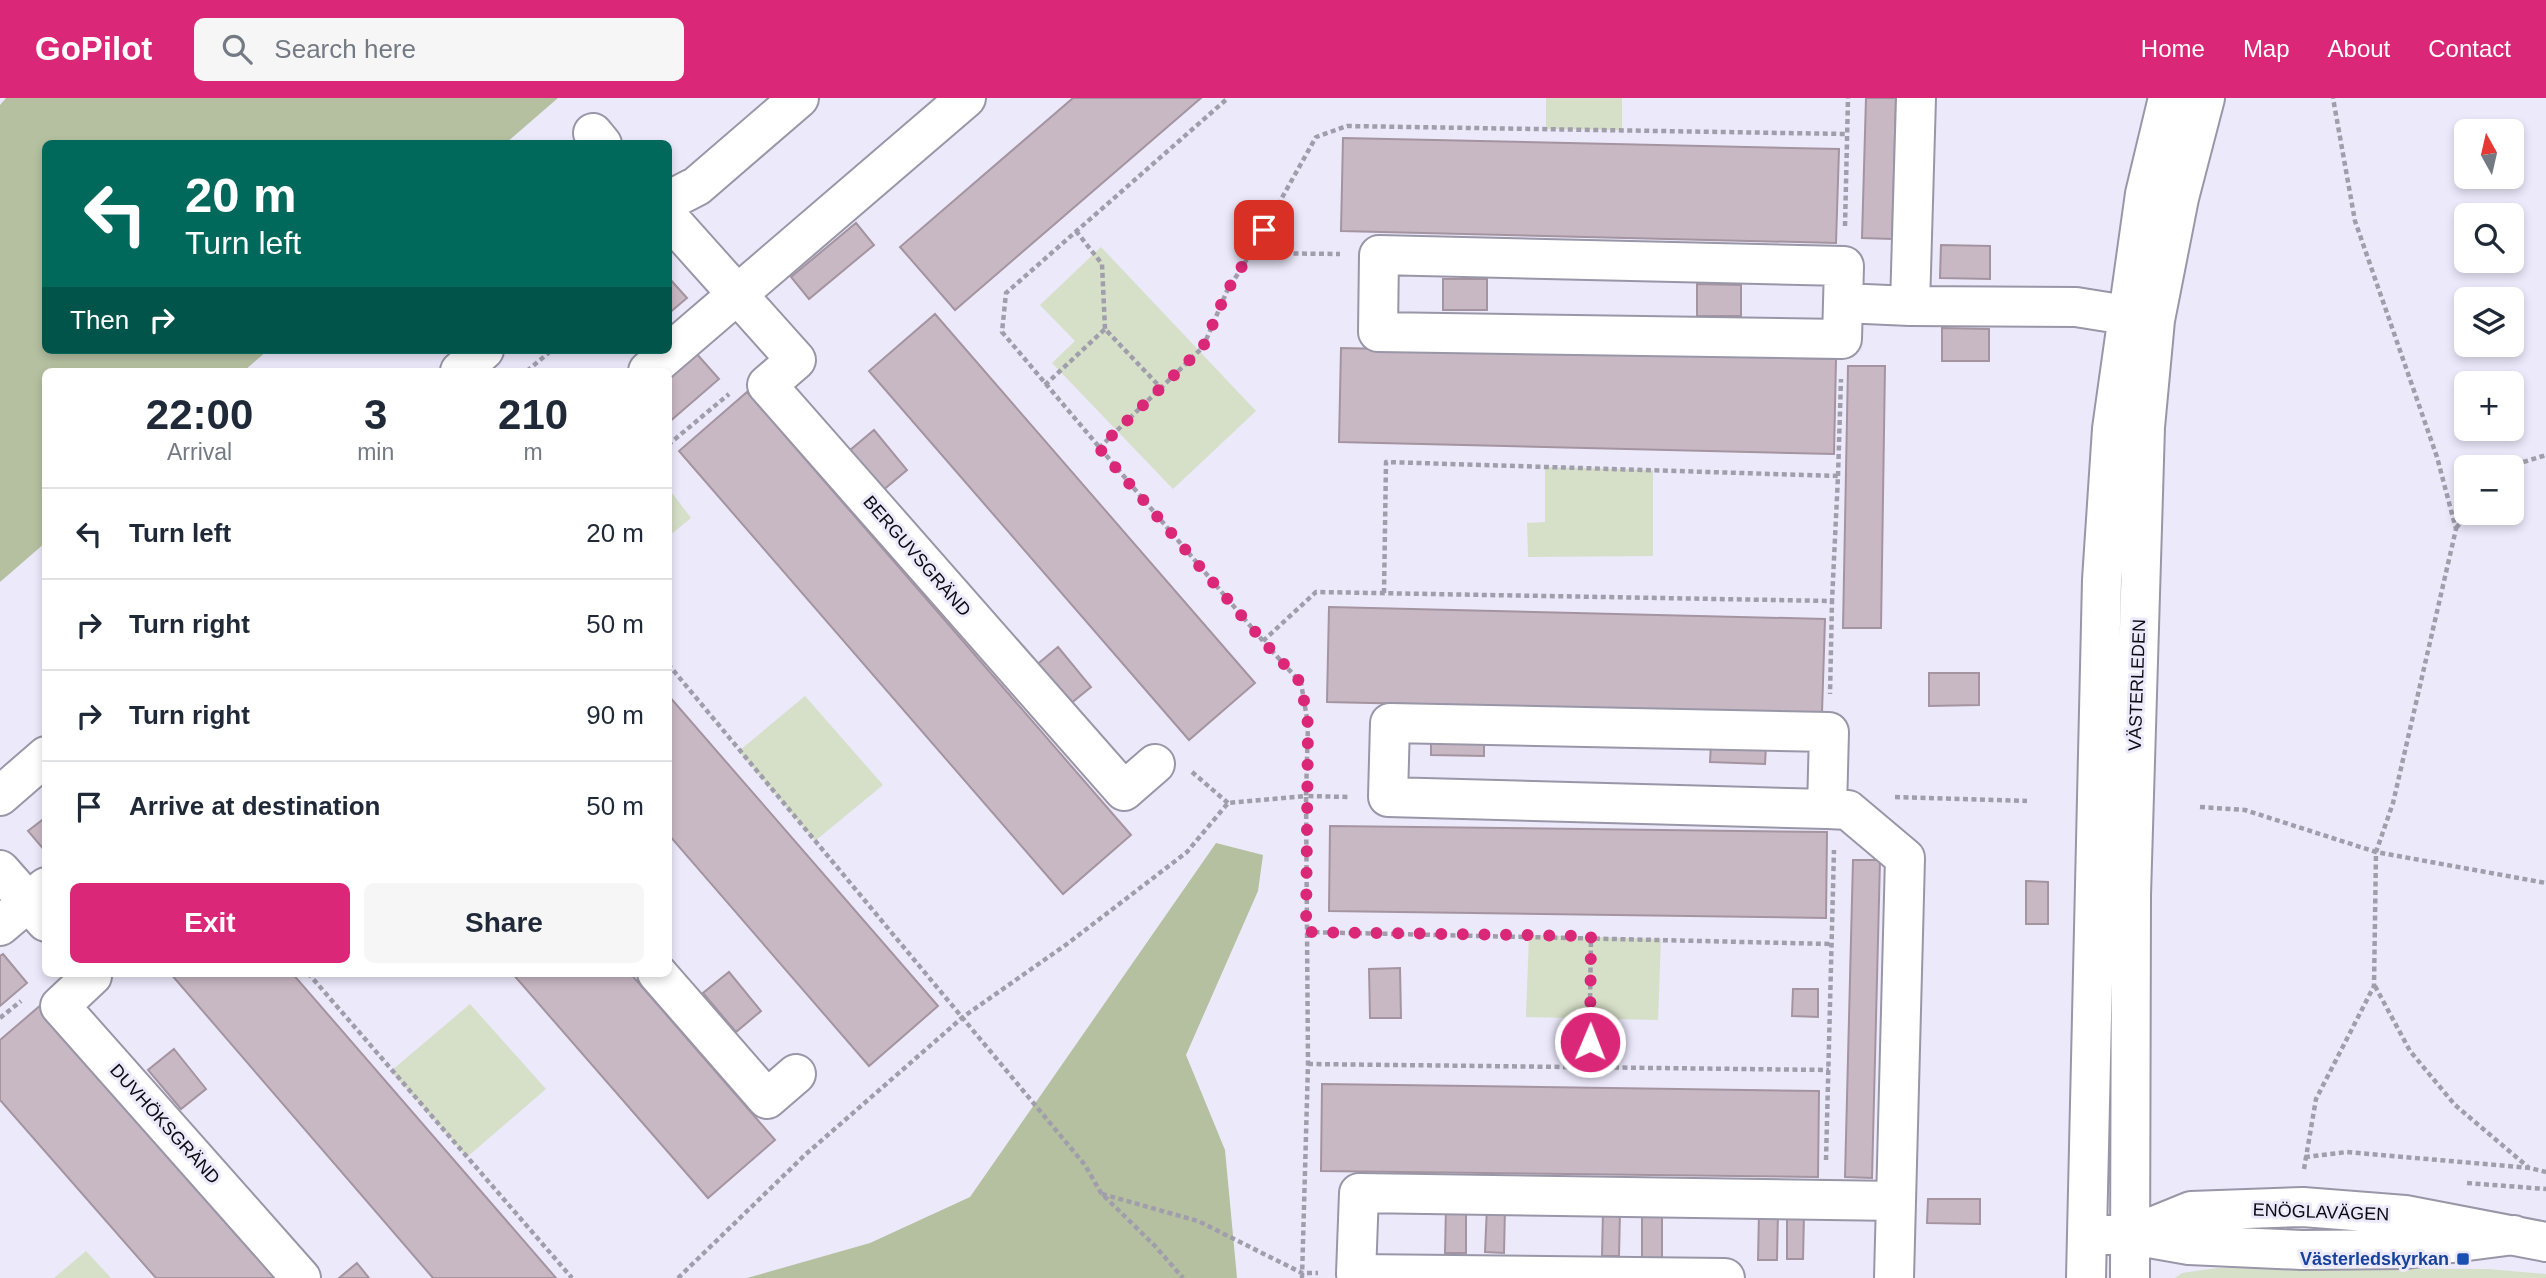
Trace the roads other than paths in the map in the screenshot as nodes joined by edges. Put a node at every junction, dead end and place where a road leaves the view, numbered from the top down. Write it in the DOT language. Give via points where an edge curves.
graph roads {
  1 [pos="799,98"];
  2 [pos="966,98"];
  3 [pos="1916,98"];
  4 [pos="2168,98"];
  5 [pos="2205,98"];
  6 [pos="672,199"];
  7 [pos="672,221"];
  8 [pos="738,294"];
  9 [pos="1910,306"];
  10 [pos="2141,318"];
  11 [pos="1842,321"];
  12 [pos="672,350"];
  13 [pos="479,354"];
  14 [pos="668,354"];
  15 [pos="463,368"];
  16 [pos="652,368"];
  17 [pos="42,759"];
  18 [pos="1155,764"];
  19 [pos="0,796"];
  20 [pos="1838,809"];
  21 [pos="0,870"];
  22 [pos="30,909"];
  23 [pos="91,977"];
  24 [pos="660,977"];
  25 [pos="796,1074"];
  26 [pos="1896,1200"];
  27 [pos="2087,1235"];
  28 [pos="2132,1235"];
  29 [pos="2530,1238"];
  30 [pos="301,1278"];
  31 [pos="1725,1278"];
  32 [pos="1894,1278"];
  33 [pos="2086,1278"];
  34 [pos="2130,1278"];
  1 -- 6 [label="street" via="697,186"];
  2 -- 8 [label="street"];
  3 -- 9 [label="street"];
  4 -- 10 [label="street, VÄSTERLEDEN" via="2145,194"];
  5 -- 10 [label="street, VÄSTERLEDEN"];
  7 -- 8 [label="street"];
  8 -- 12 [label="street"];
  8 -- 18 [label="street, BERGUVSGRÄND" via="796,360 767,385 1124,791"];
  9 -- 10 [label="street" via="2076,307"];
  9 -- 11 [label="street"];
  10 -- 27 [label="street, VÄSTERLEDEN" via="2112,429 2102,580"];
  10 -- 28 [label="street, VÄSTERLEDEN" via="2145,427 2132,867"];
  11 -- 11 [label="street" via="1844,265 1379,255 1378,332"];
  13 -- 15 [label="street"];
  14 -- 16 [label="street"];
  17 -- 19 [label="street"];
  20 -- 20 [label="street" via="1388,797 1390,723 1829,732"];
  20 -- 26 [label="street" via="1905,858"];
  21 -- 22 [label="street"];
  23 -- 30 [label="street, DUVHÖKSGRÄND" via="60,1006"];
  24 -- 25 [label="street" via="767,1099"];
  26 -- 31 [label="street" via="1359,1194 1356,1274"];
  26 -- 32 [label="street"];
  27 -- 28 [label="street, ENÖGLAVÄGEN"];
  27 -- 33 [label="street, VÄSTERLEDEN"];
  28 -- 29 [label="street, ENÖGLAVÄGEN" via="2189,1245 2315,1250 2406,1249"];
  28 -- 34 [label="street, VÄSTERLEDEN"];
}
